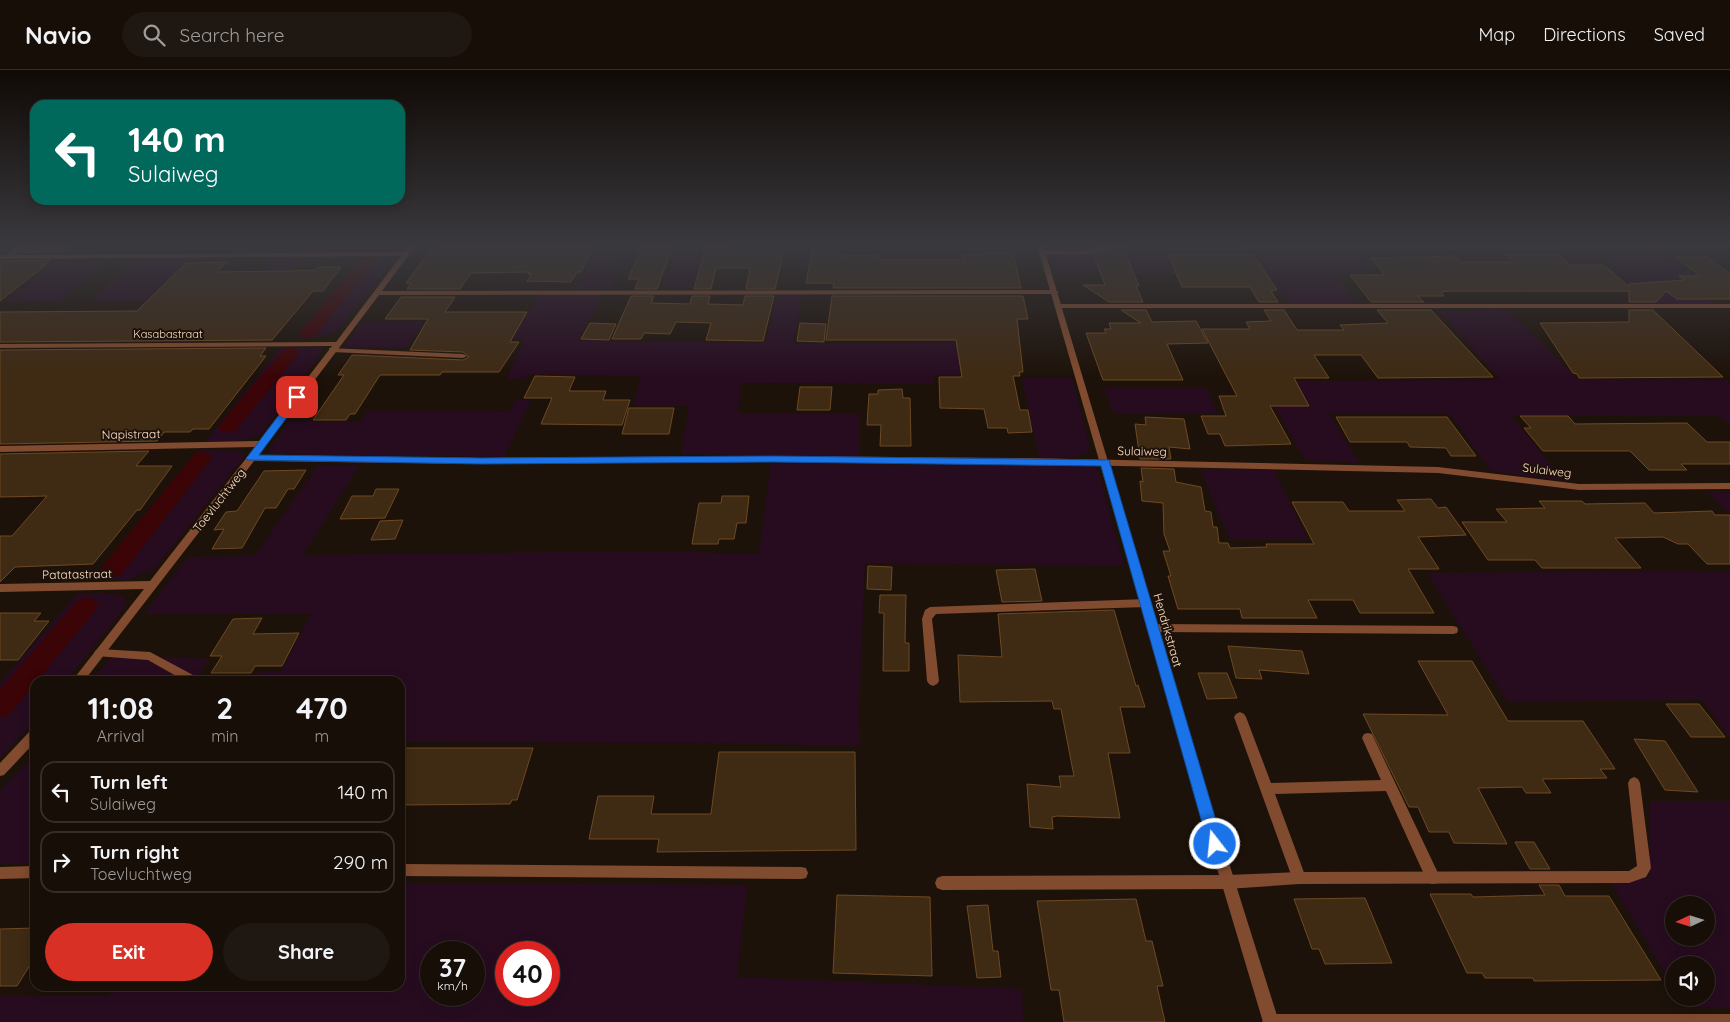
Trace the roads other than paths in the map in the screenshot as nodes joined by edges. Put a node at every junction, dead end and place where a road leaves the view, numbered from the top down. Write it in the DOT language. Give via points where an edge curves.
graph roads {
  1 [pos="380,289"];
  2 [pos="1055,292"];
  3 [pos="377,293"];
  4 [pos="1059,306"];
  5 [pos="1730,306"];
  6 [pos="0,346"];
  7 [pos="334,347"];
  8 [pos="462,356"];
  9 [pos="262,444"];
  10 [pos="0,449"];
  11 [pos="252,458"];
  12 [pos="1105,462"];
  13 [pos="1730,486"];
  14 [pos="154,585"];
  15 [pos="0,588"];
  16 [pos="1146,604"];
  17 [pos="1154,628"];
  18 [pos="1453,630"];
  19 [pos="100,653"];
  20 [pos="82,676"];
  21 [pos="185,676"];
  22 [pos="933,681"];
  23 [pos="1240,717"];
  24 [pos="1368,738"];
  25 [pos="30,739"];
  26 [pos="0,771"];
  27 [pos="1634,783"];
  28 [pos="1389,785"];
  29 [pos="1267,789"];
  30 [pos="405,870"];
  31 [pos="30,872"];
  32 [pos="0,873"];
  33 [pos="801,873"];
  34 [pos="1299,878"];
  35 [pos="1433,878"];
  36 [pos="1227,882"];
  37 [pos="942,883"];
  38 [pos="1271,1022"];
  39 [pos="1730,1022"];
  1 -- 3 [label="street, Toevluchtweg"];
  2 -- 3 [label="street"];
  2 -- 4 [label="street, Hendrikstraat"];
  3 -- 7 [label="street, Toevluchtweg"];
  4 -- 5 [label="street"];
  4 -- 12 [label="street, Hendrikstraat"];
  6 -- 7 [label="street, Kasabastraat"];
  7 -- 8 [label="street, Kasabastraat"];
  7 -- 9 [label="street, Toevluchtweg"];
  9 -- 10 [label="street, Napistraat"];
  9 -- 11 [label="street, Toevluchtweg"];
  11 -- 12 [label="street, Sulaiweg"];
  11 -- 14 [label="street, Toevluchtweg"];
  12 -- 13 [label="street, Sulaiweg" via="1438,470 1579,487"];
  12 -- 16 [label="street, Hendrikstraat"];
  14 -- 15 [label="street, Patatastraat"];
  14 -- 19 [label="street, Toevluchtweg"];
  16 -- 17 [label="street, Hendrikstraat"];
  16 -- 22 [label="street" via="934,610 927,619"];
  17 -- 18 [label="street"];
  17 -- 36 [label="street, Hendrikstraat"];
  19 -- 20 [label="street, Toevluchtweg"];
  19 -- 21 [label="street" via="150,656"];
  23 -- 29 [label="street"];
  24 -- 28 [label="street"];
  25 -- 26 [label="street"];
  27 -- 35 [label="street" via="1644,868 1636,875"];
  28 -- 29 [label="street"];
  28 -- 35 [label="street"];
  29 -- 34 [label="street"];
  30 -- 33 [label="street"];
  31 -- 32 [label="street"];
  34 -- 35 [label="street"];
  34 -- 36 [label="street"];
  36 -- 37 [label="street"];
  36 -- 38 [label="street, Hendrikstraat"];
  38 -- 39 [label="street"];
}
